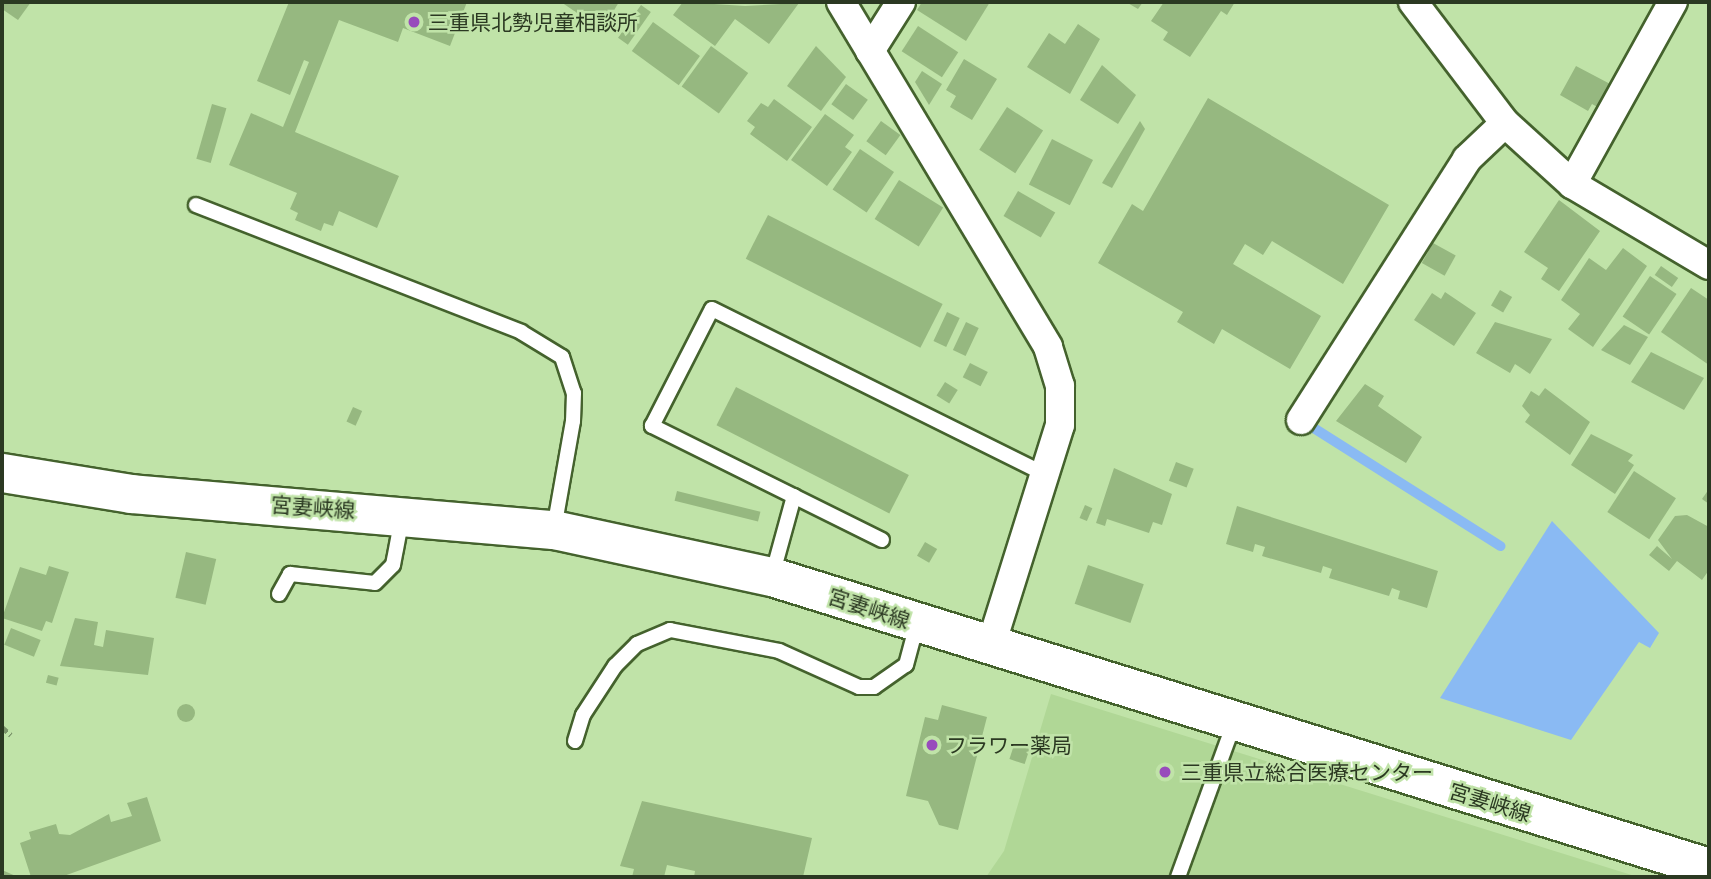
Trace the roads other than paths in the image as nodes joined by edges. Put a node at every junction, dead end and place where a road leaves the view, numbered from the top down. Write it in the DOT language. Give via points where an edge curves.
graph roads {
  1 [pos="841,2"];
  2 [pos="901,2"];
  3 [pos="1413,2"];
  4 [pos="1673,2"];
  5 [pos="870,51"];
  6 [pos="1505,123"];
  7 [pos="1572,184"];
  8 [pos="196,205"];
  9 [pos="1707,259"];
  10 [pos="1301,421"];
  11 [pos="2,473"];
  12 [pos="1046,475"];
  13 [pos="794,496"];
  14 [pos="403,513"];
  15 [pos="554,530"];
  16 [pos="882,540"];
  17 [pos="772,577"];
  18 [pos="279,594"];
  19 [pos="917,623"];
  20 [pos="991,645"];
  21 [pos="1234,723"];
  22 [pos="575,741"];
  23 [pos="1701,871"];
  24 [pos="1178,877"];
  1 -- 5 [label="street"];
  2 -- 5 [label="street"];
  3 -- 6 [label="street"];
  4 -- 7 [label="street"];
  5 -- 12 [label="street" via="1048,347 1060,386 1060,425"];
  6 -- 7 [label="street"];
  6 -- 10 [label="street" via="1467,159"];
  7 -- 9 [label="street"];
  8 -- 15 [label="lane" via="520,332 562,357 574,393 573,421"];
  11 -- 14 [label="main road, 宮妻峡線" via="131,494"];
  12 -- 13 [label="lane" via="712,309 652,426"];
  12 -- 20 [label="street"];
  13 -- 16 [label="lane"];
  13 -- 17 [label="lane"];
  14 -- 15 [label="main road, 宮妻峡線"];
  14 -- 18 [label="lane" via="393,565 375,583 290,574"];
  15 -- 17 [label="main road, 宮妻峡線"];
  17 -- 19 [label="main road, 宮妻峡線"];
  19 -- 20 [label="main road, 宮妻峡線"];
  19 -- 22 [label="lane" via="905,665 874,687 859,687 779,652 670,630 637,644 615,666 583,715"];
  20 -- 21 [label="main road, 宮妻峡線"];
  21 -- 23 [label="main road, 宮妻峡線"];
  21 -- 24 [label="lane"];
}
